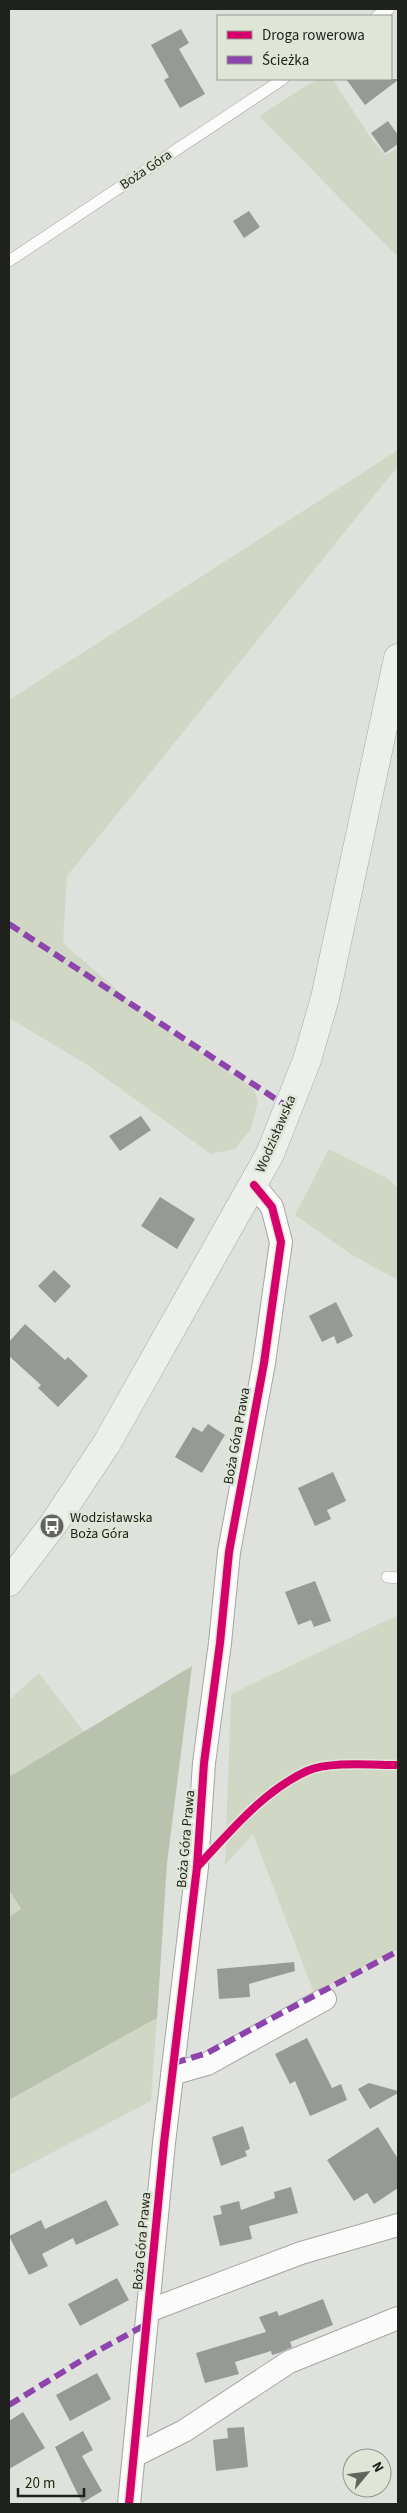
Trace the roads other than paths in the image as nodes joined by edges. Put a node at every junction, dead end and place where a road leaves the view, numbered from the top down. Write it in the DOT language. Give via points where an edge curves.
graph roads {
  1 [pos="281,80"];
  2 [pos="9,261"];
  3 [pos="398,658"];
  4 [pos="254,1186"];
  5 [pos="9,1582"];
  6 [pos="325,1999"];
  7 [pos="172,2074"];
  8 [pos="398,2225"];
  9 [pos="148,2311"];
  10 [pos="398,2318"];
  11 [pos="134,2456"];
  12 [pos="129,2504"];
  1 -- 2 [label="lane, Boża Góra"];
  3 -- 4 [label="main road, Wodzisławska" via="325,998 301,1074"];
  4 -- 5 [label="main road, Wodzisławska" via="107,1443 52,1526"];
  4 -- 7 [label="street, Boża Góra Prawa" via="272,1208 281,1242 264,1363 229,1552"];
  6 -- 7 [label="street" via="207,2064"];
  7 -- 9 [label="street, Boża Góra Prawa"];
  8 -- 9 [label="street, Boża Góra Prawa" via="301,2253"];
  9 -- 11 [label="street, Boża Góra Prawa"];
  10 -- 11 [label="street" via="289,2362 184,2431"];
  11 -- 12 [label="street, Boża Góra Prawa"];
}
